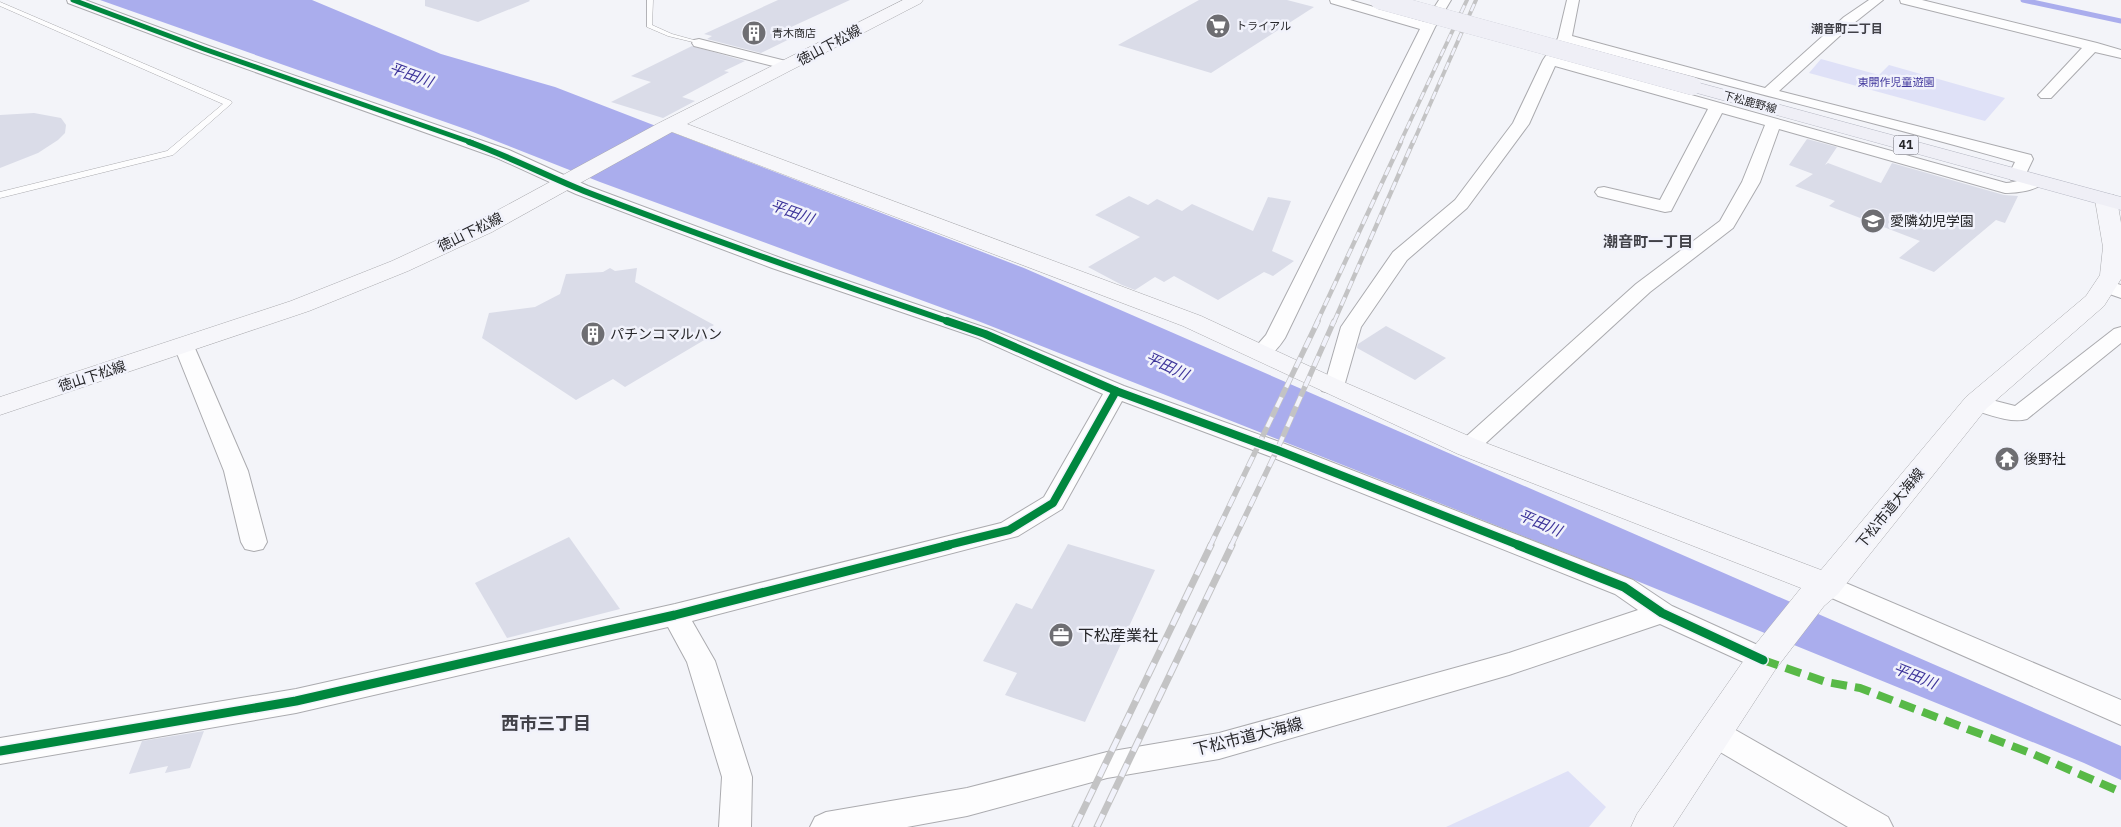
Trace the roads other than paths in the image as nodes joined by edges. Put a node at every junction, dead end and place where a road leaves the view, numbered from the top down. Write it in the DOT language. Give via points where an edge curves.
graph roads {
  1 [pos="73,0"];
  2 [pos="650,0"];
  3 [pos="915,0"];
  4 [pos="1336,0"];
  5 [pos="1379,0"];
  6 [pos="1573,0"];
  7 [pos="1877,0"];
  8 [pos="1906,0"];
  9 [pos="1440,1"];
  10 [pos="0,4"];
  11 [pos="1428,27"];
  12 [pos="1565,38"];
  13 [pos="699,43"];
  14 [pos="2092,46"];
  15 [pos="2121,54"];
  16 [pos="1550,60"];
  17 [pos="789,66"];
  18 [pos="1768,94"];
  19 [pos="2046,95"];
  20 [pos="1718,106"];
  21 [pos="1774,122"];
  22 [pos="668,127"];
  23 [pos="2027,178"];
  24 [pos="569,180"];
  25 [pos="1604,192"];
  26 [pos="0,195"];
  27 [pos="2114,202"];
  28 [pos="2113,289"];
  29 [pos="2121,333"];
  30 [pos="184,346"];
  31 [pos="1262,352"];
  32 [pos="1330,386"];
  33 [pos="1116,391"];
  34 [pos="1976,404"];
  35 [pos="0,406"];
  36 [pos="1468,447"];
  37 [pos="254,542"];
  38 [pos="1820,591"];
  39 [pos="1662,612"];
  40 [pos="675,615"];
  41 [pos="1762,660"];
  42 [pos="2121,713"];
  43 [pos="1714,733"];
  44 [pos="0,750"];
  45 [pos="735,827"];
  46 [pos="826,827"];
  47 [pos="1651,827"];
  48 [pos="1877,827"];
  1 -- 24 [label="street"];
  2 -- 13 [label="lane" via="649,26"];
  3 -- 17 [label="street, 徳山下松線"];
  4 -- 11 [label="street"];
  5 -- 23 [label="main road, 下松鹿野線 / 41, bridge"];
  6 -- 12 [label="street"];
  7 -- 18 [label="street" via="1849,20"];
  8 -- 14 [label="street"];
  9 -- 11 [label="street"];
  10 -- 26 [label="lane" via="228,103 170,153"];
  11 -- 31 [label="street" via="1275,338"];
  12 -- 16 [label="street"];
  12 -- 18 [label="street"];
  13 -- 17 [label="street"];
  14 -- 15 [label="street"];
  14 -- 19 [label="street"];
  16 -- 20 [label="street"];
  16 -- 32 [label="street" via="1521,124 1461,204 1400,256 1351,326 1337,378"];
  17 -- 22 [label="street, 徳山下松線"];
  18 -- 23 [label="street" via="2025,159"];
  20 -- 21 [label="street"];
  20 -- 25 [label="street" via="1664,206"];
  21 -- 23 [label="street" via="2005,188 2020,187"];
  21 -- 36 [label="street" via="1751,182 1727,224 1642,288"];
  22 -- 24 [label="street, 徳山下松線"];
  22 -- 31 [label="street" via="1192,320"];
  23 -- 27 [label="main road, 下松鹿野線 / 41"];
  24 -- 30 [label="street, 徳山下松線" via="400,266 300,306"];
  24 -- 33 [label="street" via="582,190 779,264 985,334"];
  27 -- 28 [label="street, 下松市道大海線"];
  28 -- 34 [label="street, 下松市道大海線"];
  29 -- 34 [label="street" via="2019,414"];
  30 -- 35 [label="street, 徳山下松線"];
  30 -- 37 [label="street" via="236,471"];
  31 -- 32 [label="street"];
  32 -- 36 [label="street"];
  33 -- 39 [label="street" via="1277,450 1624,587"];
  33 -- 40 [label="street" via="1053,503 1009,530"];
  34 -- 38 [label="street, 下松市道大海線"];
  36 -- 38 [label="street"];
  38 -- 41 [label="street, 下松市道大海線"];
  38 -- 42 [label="street"];
  39 -- 41 [label="street"];
  39 -- 46 [label="street, 下松市道大海線" via="1509,664 1219,746 1106,765 966,802"];
  40 -- 44 [label="street" via="296,701"];
  40 -- 45 [label="street" via="701,661 737,777"];
  41 -- 43 [label="street, 下松市道大海線"];
  43 -- 47 [label="street, 下松市道大海線"];
  43 -- 48 [label="street"];
}
